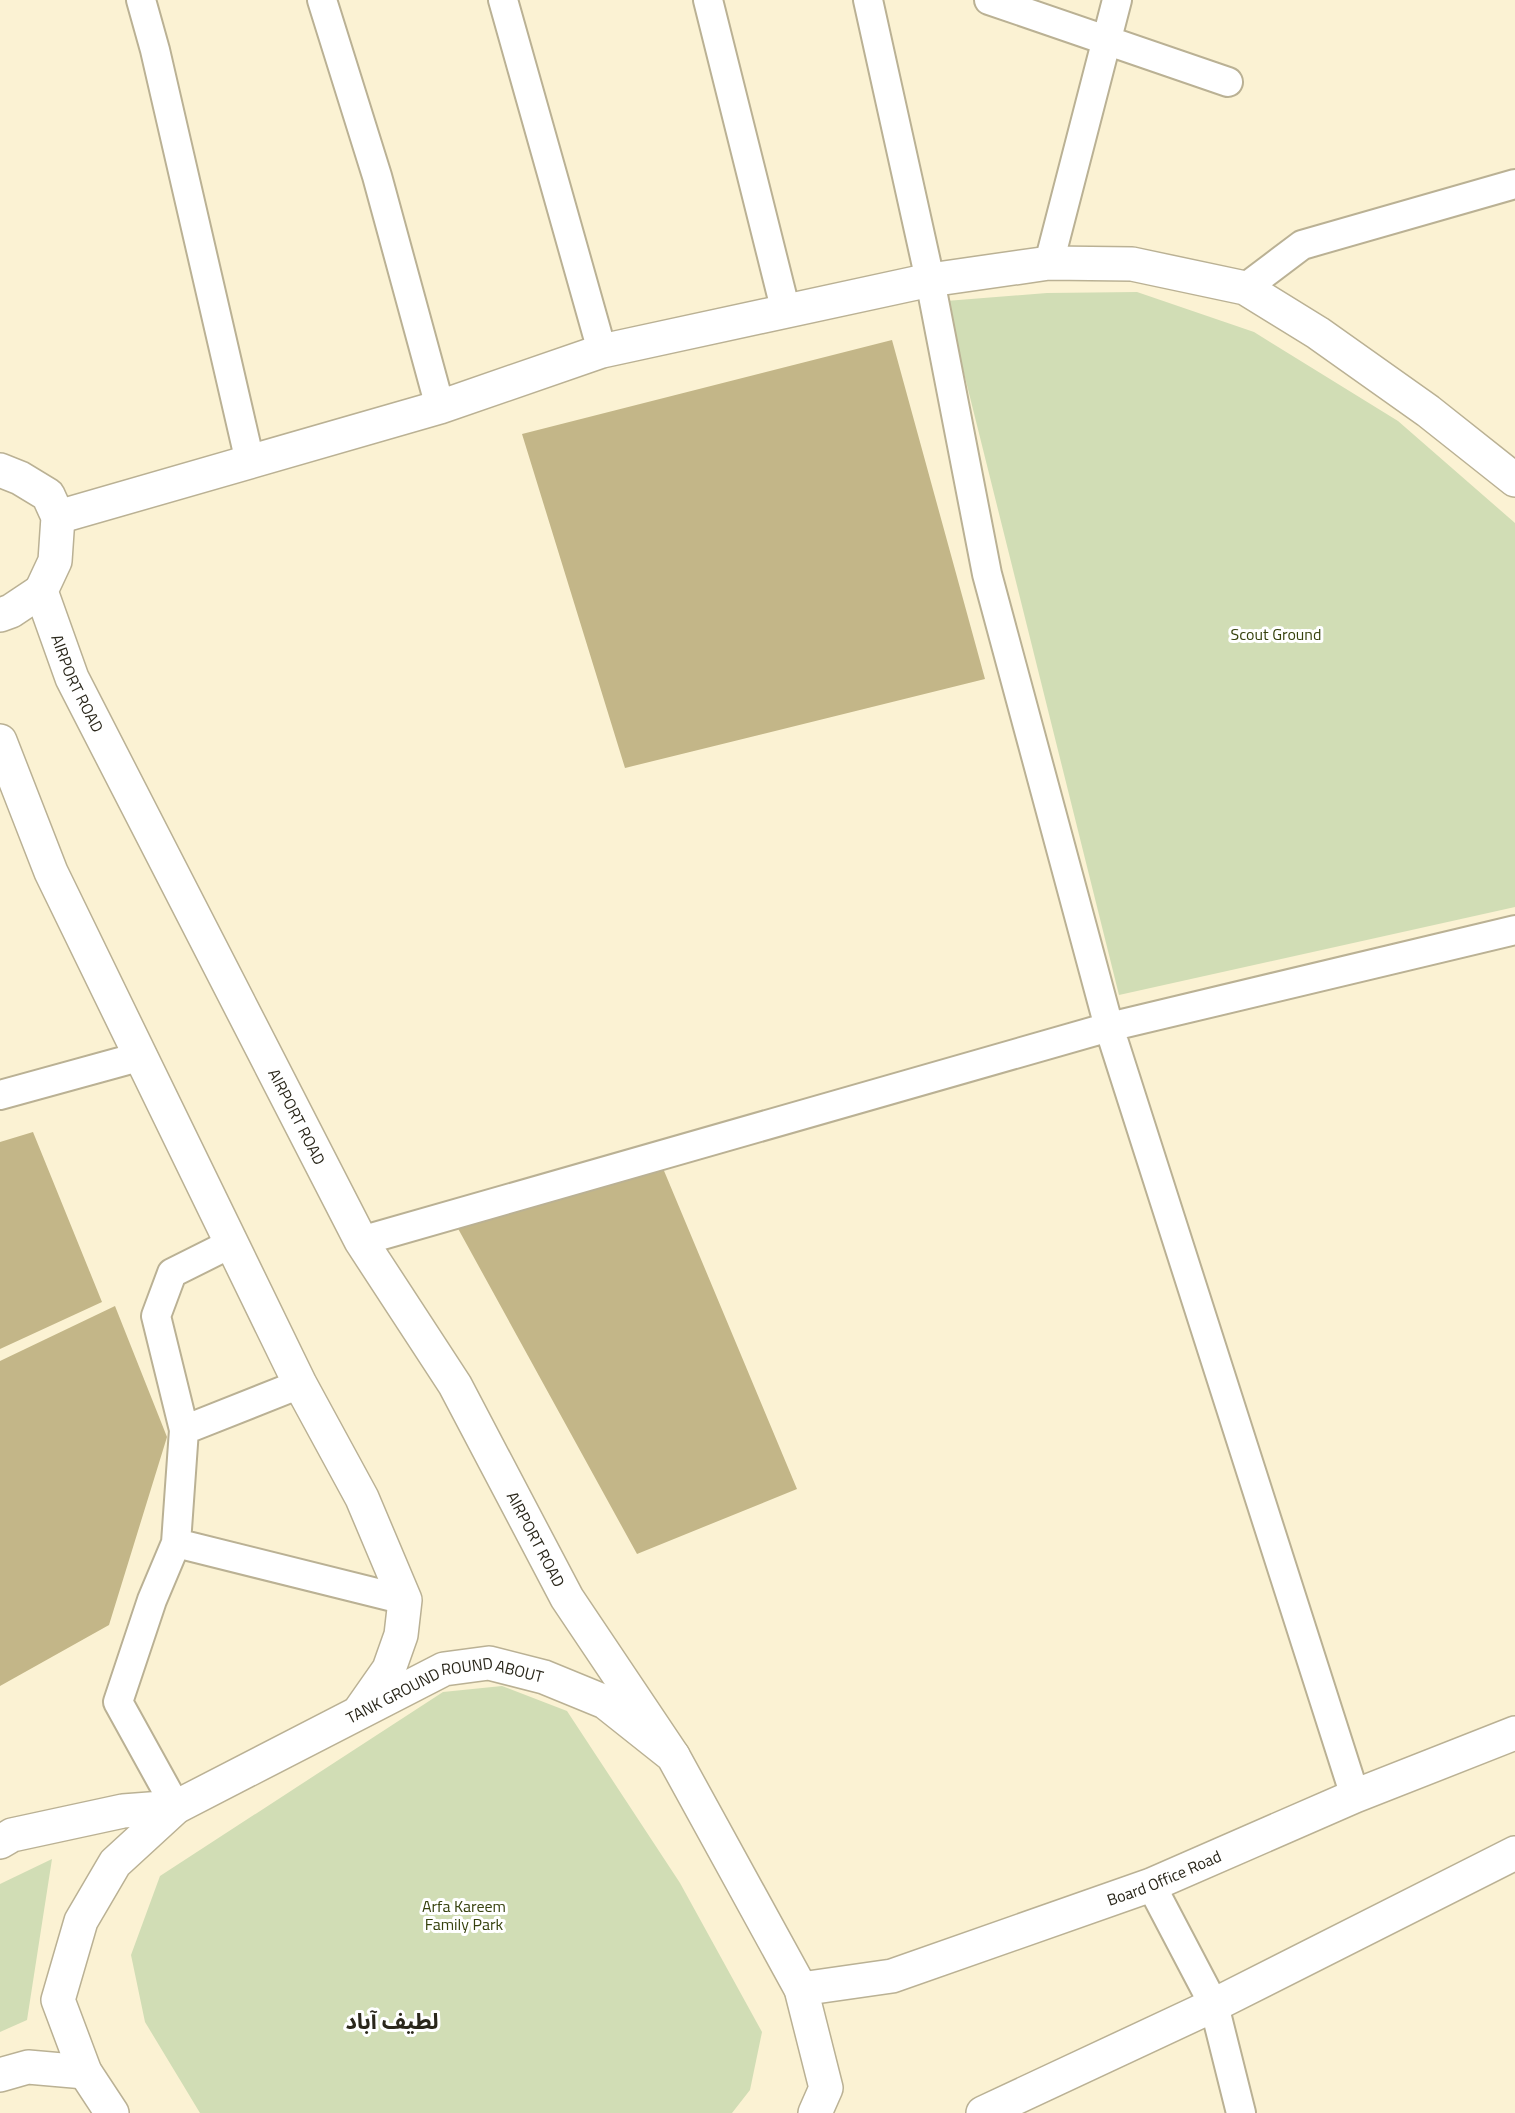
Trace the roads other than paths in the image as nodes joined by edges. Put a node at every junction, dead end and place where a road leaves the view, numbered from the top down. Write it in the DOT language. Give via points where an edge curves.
graph roads {
  1 [pos="141,0"];
  2 [pos="322,0"];
  3 [pos="503,0"];
  4 [pos="708,0"];
  5 [pos="868,0"];
  6 [pos="988,0"];
  7 [pos="1117,0"];
  8 [pos="1107,40"];
  9 [pos="1228,82"];
  10 [pos="1515,184"];
  11 [pos="1049,263"];
  12 [pos="930,280"];
  13 [pos="1245,288"];
  14 [pos="786,312"];
  15 [pos="602,351"];
  16 [pos="440,407"];
  17 [pos="250,462"];
  18 [pos="0,471"];
  19 [pos="1515,480"];
  20 [pos="58,517"];
  21 [pos="41,591"];
  22 [pos="0,615"];
  23 [pos="0,741"];
  24 [pos="1515,930"];
  25 [pos="1109,1027"];
  26 [pos="142,1056"];
  27 [pos="0,1095"];
  28 [pos="361,1241"];
  29 [pos="232,1243"];
  30 [pos="300,1384"];
  31 [pos="184,1430"];
  32 [pos="176,1543"];
  33 [pos="405,1600"];
  34 [pos="358,1713"];
  35 [pos="1515,1733"];
  36 [pos="673,1756"];
  37 [pos="1355,1796"];
  38 [pos="176,1807"];
  39 [pos="0,1842"];
  40 [pos="1515,1853"];
  41 [pos="1151,1885"];
  42 [pos="801,1989"];
  43 [pos="1214,2005"];
  44 [pos="85,2072"];
  45 [pos="0,2076"];
  46 [pos="112,2113"];
  47 [pos="815,2113"];
  48 [pos="983,2113"];
  49 [pos="1241,2113"];
  1 -- 17 [label="street"];
  2 -- 16 [label="street" via="377,177"];
  3 -- 15 [label="street"];
  4 -- 14 [label="street"];
  5 -- 12 [label="street"];
  6 -- 8 [label="street"];
  7 -- 8 [label="street"];
  8 -- 9 [label="street"];
  8 -- 11 [label="street"];
  10 -- 13 [label="street" via="1302,245"];
  11 -- 12 [label="main road"];
  11 -- 13 [label="main road" via="1132,264"];
  12 -- 14 [label="main road"];
  12 -- 25 [label="street" via="987,574"];
  13 -- 19 [label="main road" via="1318,333 1428,411"];
  14 -- 15 [label="main road"];
  15 -- 16 [label="main road"];
  16 -- 17 [label="main road"];
  17 -- 20 [label="main road"];
  18 -- 20 [label="main road" via="48,495"];
  20 -- 21 [label="main road" via="56,561"];
  21 -- 22 [label="main road"];
  21 -- 28 [label="main road, AIRPORT ROAD" via="72,678"];
  23 -- 26 [label="main road" via="51,872"];
  24 -- 25 [label="street"];
  25 -- 28 [label="street"];
  25 -- 37 [label="street"];
  26 -- 27 [label="street"];
  26 -- 29 [label="main road"];
  28 -- 36 [label="main road, AIRPORT ROAD" via="454,1384 567,1598"];
  29 -- 30 [label="main road"];
  29 -- 31 [label="street" via="172,1274 156,1316"];
  30 -- 31 [label="street"];
  30 -- 33 [label="main road" via="362,1498"];
  31 -- 32 [label="street"];
  32 -- 33 [label="street"];
  32 -- 38 [label="street" via="152,1600 118,1702"];
  33 -- 34 [label="main road" via="401,1635 389,1669"];
  34 -- 36 [label="main road, TANK GROUND ROUND ABOUT" via="444,1669 489,1662 544,1677 605,1702"];
  34 -- 38 [label="main road, TANK GROUND ROUND ABOUT"];
  35 -- 37 [label="main road, Board Office Road"];
  36 -- 42 [label="main road, TANK GROUND ROUND ABOUT"];
  37 -- 41 [label="main road, Board Office Road"];
  38 -- 39 [label="main road" via="123,1810 12,1835"];
  38 -- 44 [label="main road, TANK GROUND ROUND ABOUT" via="114,1863 81,1921 58,2000"];
  40 -- 43 [label="main road"];
  41 -- 42 [label="main road, Board Office Road" via="892,1976"];
  41 -- 43 [label="street"];
  42 -- 47 [label="main road, TANK GROUND ROUND ABOUT" via="825,2088"];
  43 -- 48 [label="main road"];
  43 -- 49 [label="street"];
  44 -- 45 [label="main road" via="28,2067"];
  44 -- 46 [label="main road, TANK GROUND ROUND ABOUT"];
}
